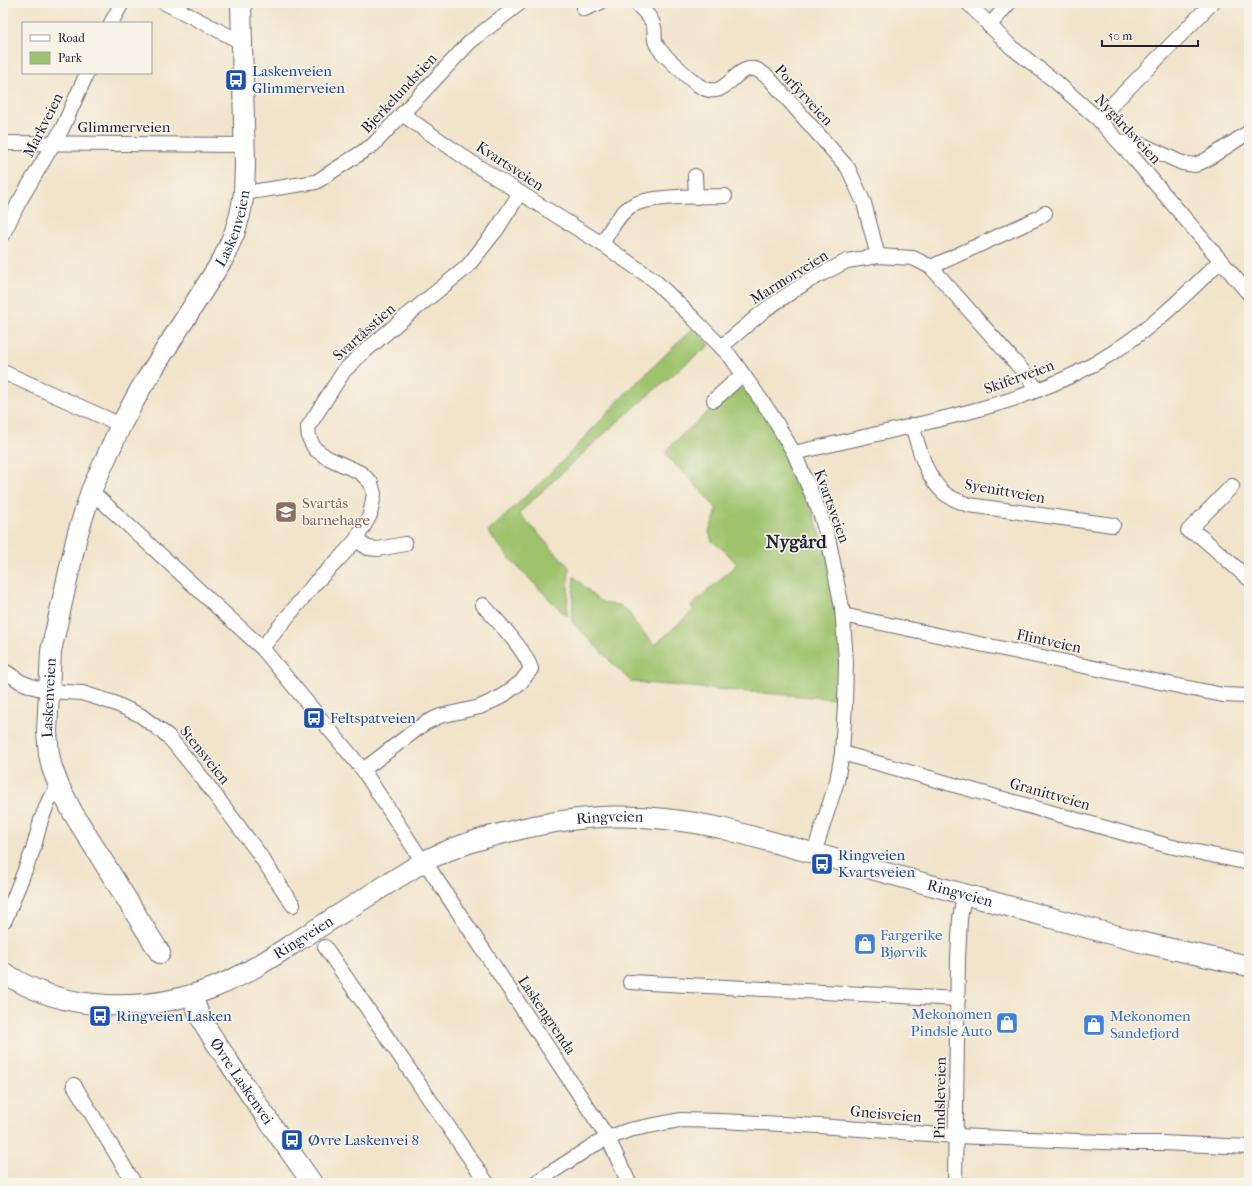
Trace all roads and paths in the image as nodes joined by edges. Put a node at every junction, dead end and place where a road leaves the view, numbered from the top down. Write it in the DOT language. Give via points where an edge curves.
graph roads {
  1 [pos="122,3"];
  2 [pos="165,3"];
  3 [pos="241,3"];
  4 [pos="520,3"];
  5 [pos="599,3"];
  6 [pos="636,3"];
  7 [pos="968,3"];
  8 [pos="1009,3"];
  9 [pos="1212,3"];
  10 [pos="584,9"];
  11 [pos="112,22"];
  12 [pos="990,26"];
  13 [pos="241,42"];
  14 [pos="87,74"];
  15 [pos="402,114"];
  16 [pos="1098,119"];
  17 [pos="1249,132"];
  18 [pos="1120,142"];
  19 [pos="3,143"];
  20 [pos="55,143"];
  21 [pos="244,145"];
  22 [pos="695,176"];
  23 [pos="244,193"];
  24 [pos="520,193"];
  25 [pos="725,196"];
  26 [pos="696,197"];
  27 [pos="1044,213"];
  28 [pos="3,234"];
  29 [pos="602,244"];
  30 [pos="878,256"];
  31 [pos="1220,261"];
  32 [pos="931,267"];
  33 [pos="1249,294"];
  34 [pos="720,347"];
  35 [pos="3,372"];
  36 [pos="742,375"];
  37 [pos="1037,390"];
  38 [pos="714,400"];
  39 [pos="121,425"];
  40 [pos="912,426"];
  41 [pos="794,453"];
  42 [pos="1232,486"];
  43 [pos="91,491"];
  44 [pos="1113,525"];
  45 [pos="356,540"];
  46 [pos="405,544"];
  47 [pos="1249,579"];
  48 [pos="483,605"];
  49 [pos="843,615"];
  50 [pos="262,648"];
  51 [pos="3,670"];
  52 [pos="49,691"];
  53 [pos="1249,696"];
  54 [pos="842,753"];
  55 [pos="363,770"];
  56 [pos="58,786"];
  57 [pos="814,853"];
  58 [pos="1249,863"];
  59 [pos="426,865"];
  60 [pos="964,894"];
  61 [pos="293,905"];
  62 [pos="5,920"];
  63 [pos="324,947"];
  64 [pos="160,953"];
  65 [pos="1249,966"];
  66 [pos="3,972"];
  67 [pos="630,982"];
  68 [pos="192,995"];
  69 [pos="958,999"];
  70 [pos="74,1085"];
  71 [pos="956,1136"];
  72 [pos="608,1138"];
  73 [pos="1249,1147"];
  74 [pos="134,1183"];
  75 [pos="312,1183"];
  76 [pos="487,1183"];
  77 [pos="535,1183"];
  78 [pos="629,1183"];
  79 [pos="955,1183"];
  1 -- 11 [label="street"];
  2 -- 13 [label="street"];
  3 -- 13 [label="main road, Laskenveien"];
  4 -- 15 [label="street, Bjerkelundstien" via="470,42"];
  5 -- 10 [label="street"];
  6 -- 30 [label="street, Porfyrveien" via="654,27 654,38 658,48 698,85 710,90 724,88 740,73 749,69 756,69 768,77 848,168 864,203"];
  7 -- 12 [label="street, Nygårdsveien"];
  8 -- 12 [label="street"];
  9 -- 16 [label="street"];
  12 -- 16 [label="street, Nygårdsveien" via="1011,47"];
  13 -- 21 [label="main road, Laskenveien"];
  14 -- 20 [label="street, Markveien"];
  15 -- 23 [label="street, Bjerkelundstien" via="373,145 316,182"];
  15 -- 24 [label="street, Kvartsveien"];
  16 -- 18 [label="street, Nygårdsveien"];
  17 -- 18 [label="street" via="1206,160 1194,164 1182,163 1143,145"];
  18 -- 31 [label="street, Nygårdsveien"];
  19 -- 20 [label="street, Glimmerveien"];
  20 -- 21 [label="street, Glimmerveien"];
  20 -- 28 [label="street, Markveien"];
  21 -- 23 [label="main road, Laskenveien"];
  22 -- 26 [label="street"];
  23 -- 39 [label="main road, Laskenveien" via="234,234 223,259 141,388"];
  24 -- 29 [label="street, Kvartsveien"];
  24 -- 45 [label="street, Svartåsstien" via="497,229 467,267 344,371 308,426 309,438 315,449 326,457 361,472 370,483 374,494 370,515"];
  25 -- 26 [label="street"];
  26 -- 29 [label="street" via="654,199 632,205 617,219"];
  27 -- 32 [label="street"];
  29 -- 34 [label="street, Kvartsveien" via="654,280"];
  30 -- 32 [label="street, Marmorveien" via="913,258"];
  30 -- 34 [label="street, Marmorveien" via="847,261 808,281 766,309"];
  31 -- 33 [label="street, Nygårdsveien"];
  31 -- 37 [label="street, Skiferveien" via="1184,297 1141,334 1096,363 1064,380"];
  32 -- 37 [label="street, Marmorveien" via="1030,378"];
  34 -- 36 [label="street, Kvartsveien" via="730,356"];
  35 -- 39 [label="street"];
  36 -- 38 [label="street"];
  36 -- 41 [label="street, Kvartsveien" via="771,414"];
  37 -- 40 [label="street, Skiferveien" via="972,412"];
  39 -- 43 [label="main road, Laskenveien"];
  40 -- 41 [label="street, Skiferveien"];
  40 -- 44 [label="street, Syenittveien" via="924,464 944,493 956,500 969,505"];
  41 -- 49 [label="street, Kvartsveien" via="820,513 829,542"];
  42 -- 47 [label="street" via="1188,531 1200,536"];
  43 -- 50 [label="street"];
  43 -- 52 [label="main road, Laskenveien" via="76,536 60,609 52,651"];
  45 -- 46 [label="street" via="368,548 378,549"];
  45 -- 50 [label="street, Svartåsstien" via="315,583"];
  48 -- 55 [label="street" via="508,633 531,670 521,682 501,697 480,707 440,716 424,723"];
  49 -- 53 [label="street, Flintveien" via="1223,695"];
  49 -- 54 [label="street, Kvartsveien" via="846,705"];
  50 -- 55 [label="street"];
  51 -- 52 [label="street, Stensveien" via="21,682"];
  52 -- 56 [label="main road, Laskenveien" via="49,754"];
  52 -- 61 [label="street, Stensveien" via="82,693 114,703 140,715 168,736 257,851"];
  54 -- 57 [label="street, Kvartsveien" via="837,781"];
  54 -- 58 [label="street, Granittveien" via="1169,846"];
  55 -- 59 [label="street"];
  56 -- 62 [label="street" via="41,820 33,850"];
  56 -- 64 [label="main road, Laskenveien"];
  57 -- 59 [label="main road, Ringveien" via="680,819 605,816 534,825 443,852"];
  57 -- 60 [label="main road, Ringveien"];
  59 -- 68 [label="main road, Ringveien" via="233,979"];
  59 -- 72 [label="street, Laskengrenda"];
  60 -- 65 [label="main road, Ringveien" via="1140,942"];
  60 -- 69 [label="street, Pindsleveien" via="960,919"];
  63 -- 76 [label="street"];
  66 -- 68 [label="main road, Ringveien" via="49,995 89,1003 147,1004"];
  67 -- 69 [label="street"];
  68 -- 75 [label="main road, Øvre Laskenvei" via="210,1034"];
  69 -- 71 [label="street, Pindsleveien"];
  70 -- 74 [label="street"];
  71 -- 72 [label="street, Gneisveien" via="720,1120 680,1120 629,1130"];
  71 -- 73 [label="street, Gneisveien"];
  71 -- 79 [label="street, Pindsleveien"];
  72 -- 77 [label="street, Gneisveien"];
  72 -- 78 [label="street, Laskengrenda"];
}
